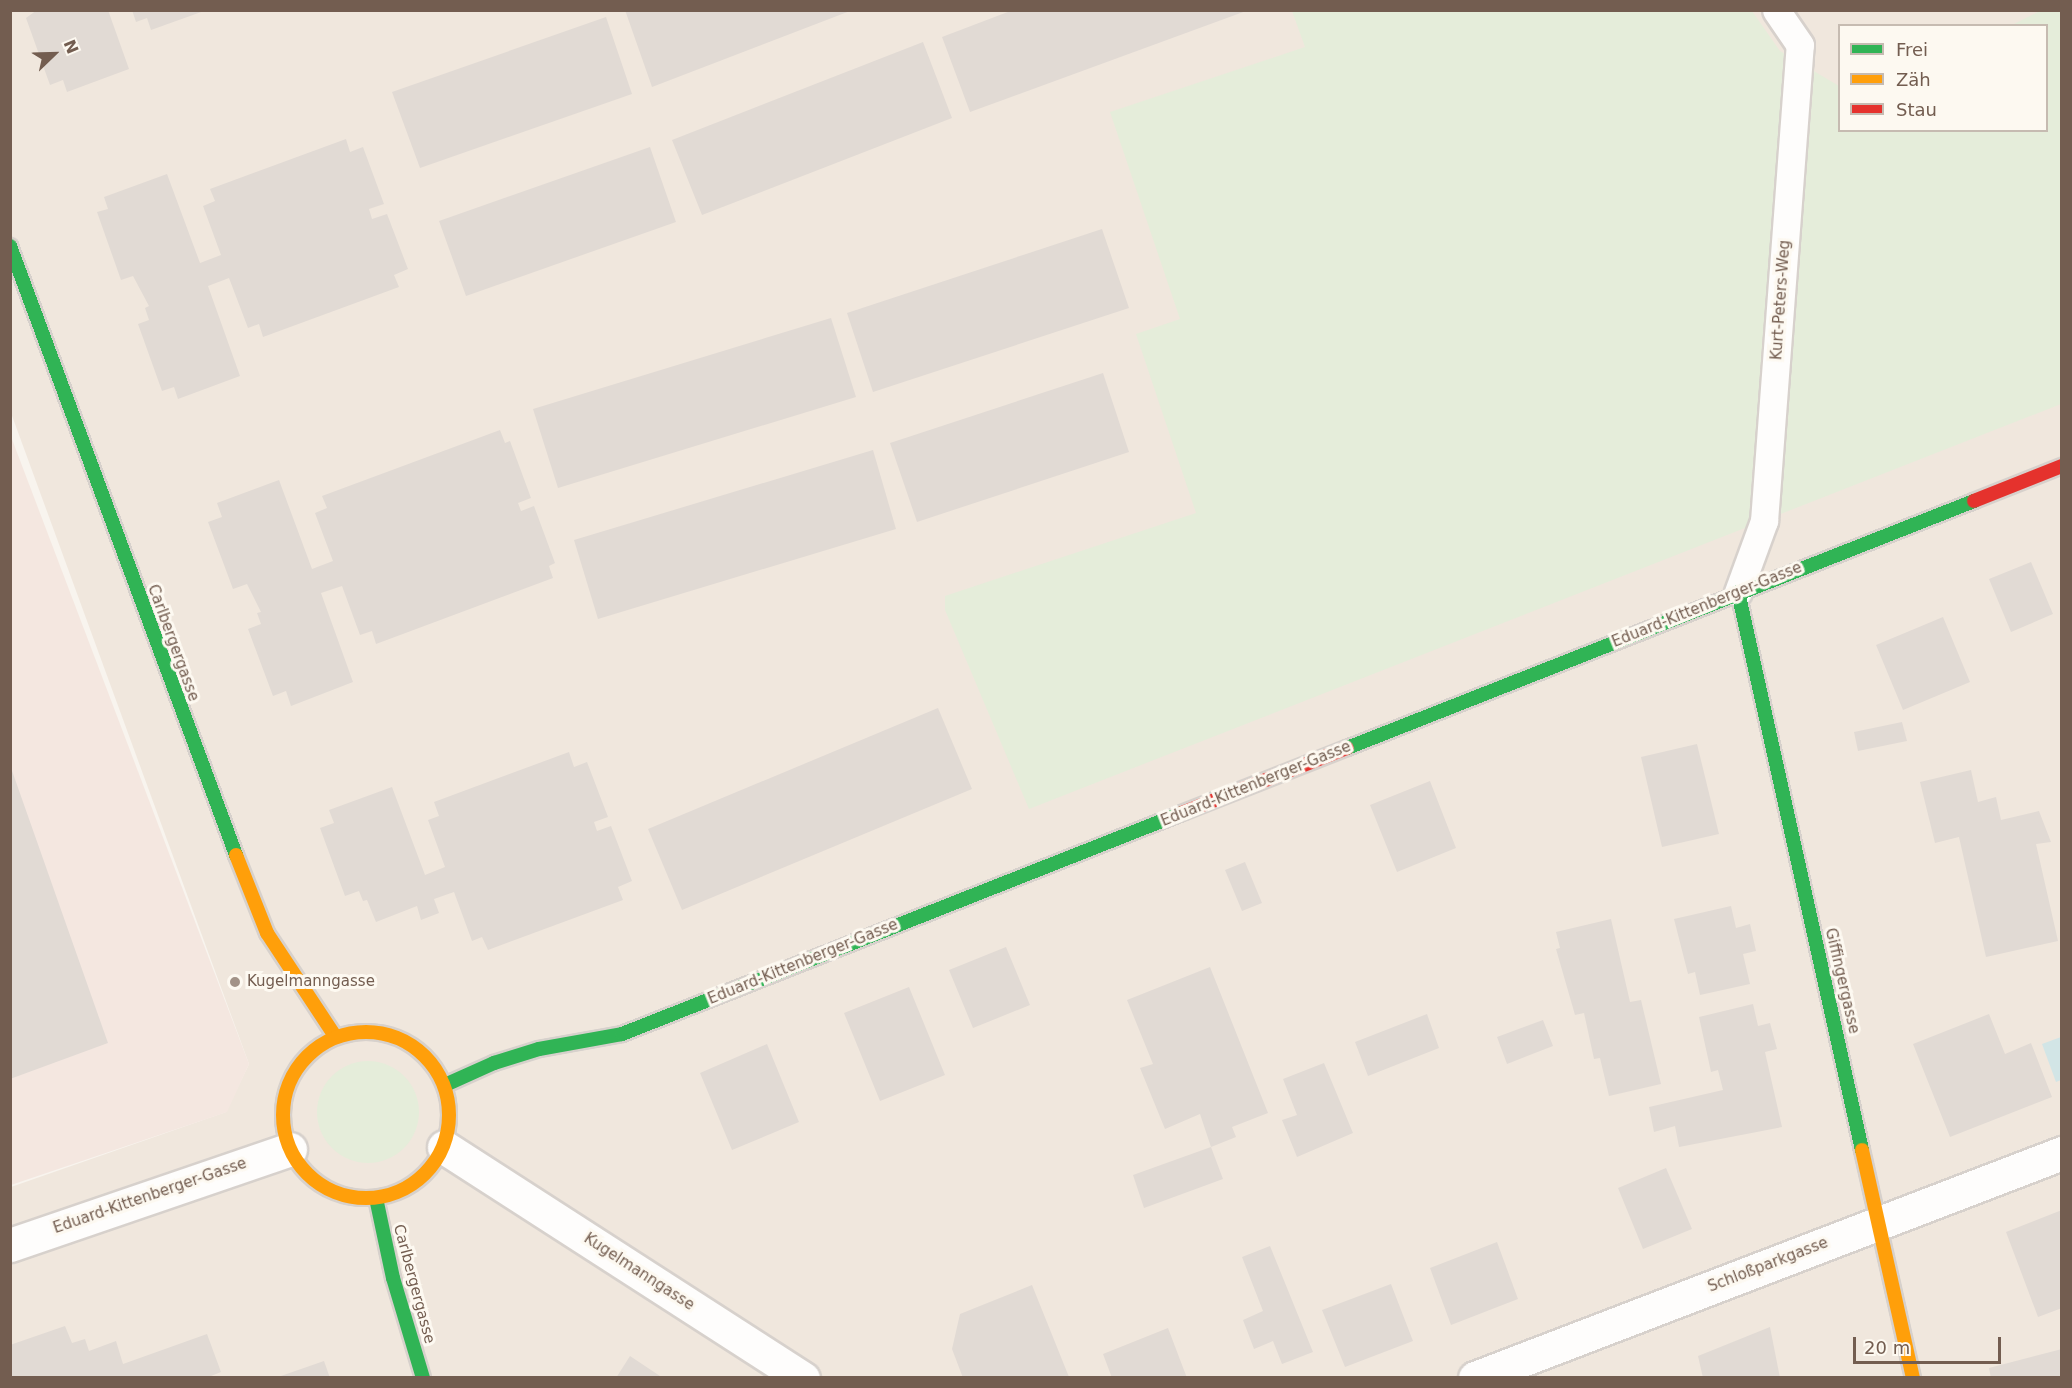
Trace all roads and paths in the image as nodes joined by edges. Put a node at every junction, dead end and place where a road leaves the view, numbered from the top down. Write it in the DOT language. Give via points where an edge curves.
graph roads {
  1 [pos="1776,10"];
  2 [pos="10,246"];
  3 [pos="2061,466"];
  4 [pos="1738,592"];
  5 [pos="335,1036"];
  6 [pos="445,1085"];
  7 [pos="444,1147"];
  8 [pos="290,1149"];
  9 [pos="2061,1153"];
  10 [pos="376,1198"];
  11 [pos="1879,1222"];
  12 [pos="10,1245"];
  13 [pos="423,1377"];
  14 [pos="803,1377"];
  15 [pos="1475,1377"];
  16 [pos="1913,1377"];
  1 -- 4 [label="lane, Kurt-Peters-Weg" via="1800,45 1764,520"];
  2 -- 5 [label="street, Carlbergergasse" via="201,770 263,922 281,957"];
  3 -- 4 [label="street, Eduard-Kittenberger-Gasse"];
  4 -- 6 [label="street, Eduard-Kittenberger-Gasse" via="622,1034 539,1049 494,1063"];
  4 -- 11 [label="street, Giffingergasse"];
  5 -- 6 [label="street" via="368,1030 400,1037 427,1056"];
  5 -- 8 [label="street" via="312,1050 294,1071 284,1096 283,1123"];
  6 -- 7 [label="street" via="450,1126"];
  7 -- 10 [label="street" via="428,1172 405,1190"];
  7 -- 14 [label="street, Kugelmanngasse"];
  8 -- 10 [label="street" via="304,1171 325,1188 350,1197"];
  8 -- 12 [label="street, Eduard-Kittenberger-Gasse"];
  9 -- 11 [label="street, Schloßparkgasse"];
  10 -- 13 [label="street, Carlbergergasse" via="393,1278"];
  11 -- 15 [label="street, Schloßparkgasse"];
  11 -- 16 [label="street, Giffingergasse"];
}
